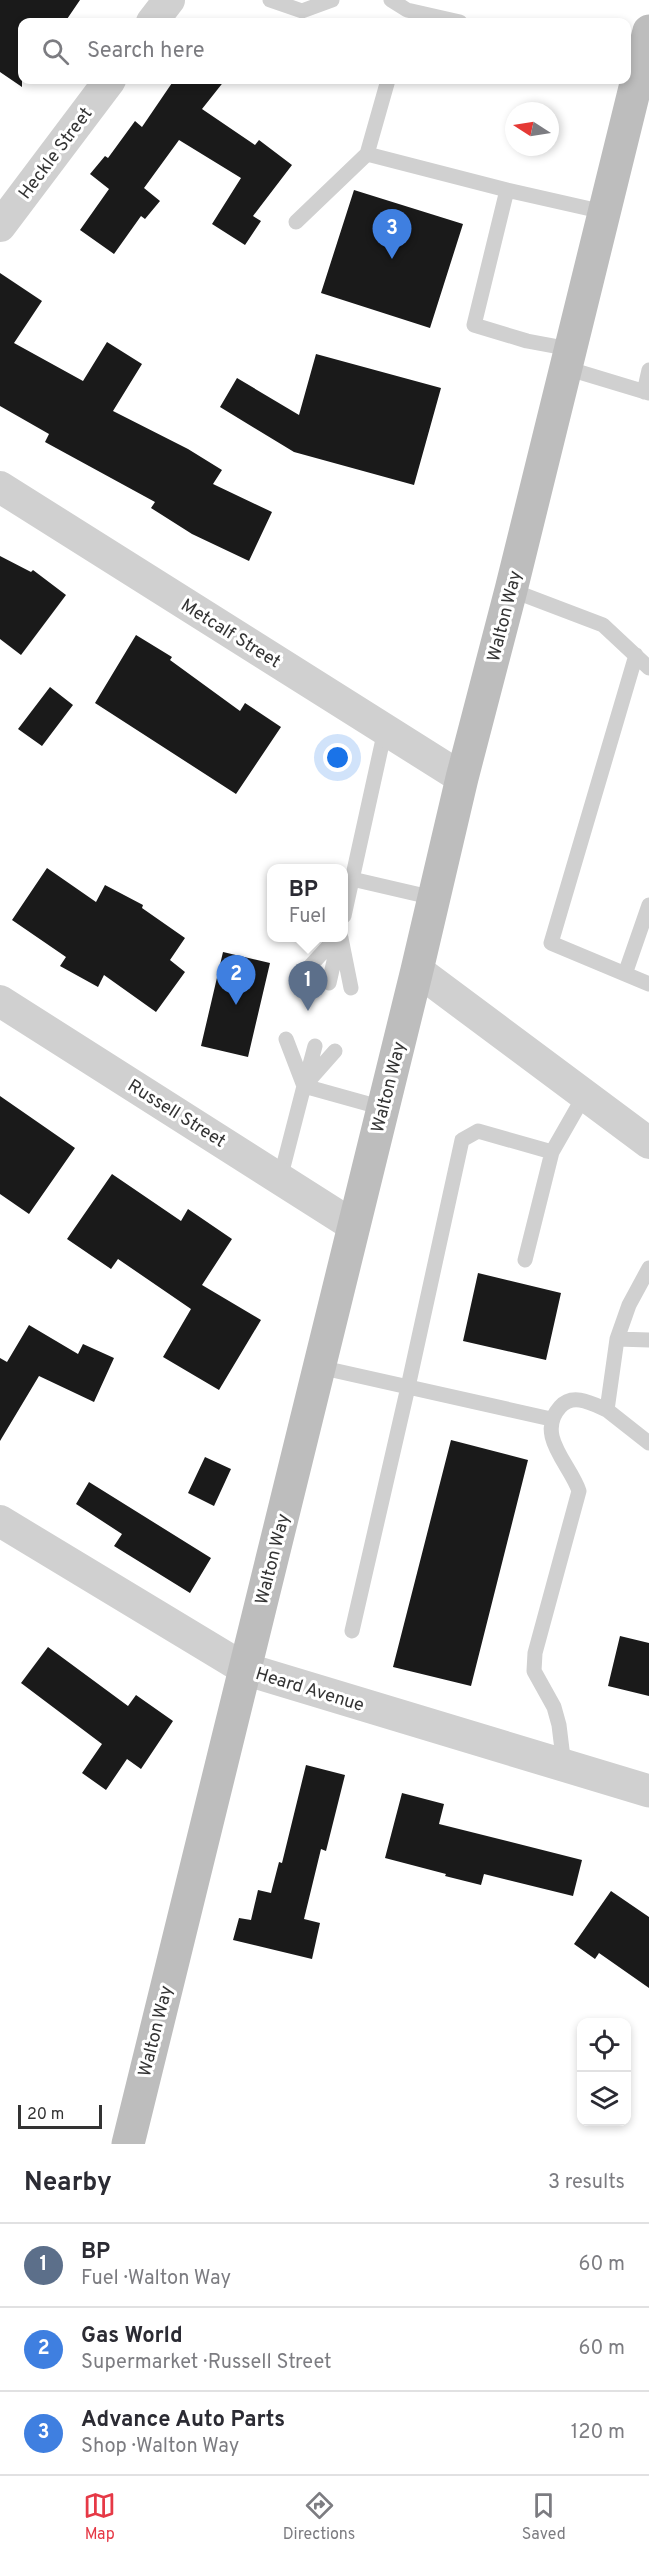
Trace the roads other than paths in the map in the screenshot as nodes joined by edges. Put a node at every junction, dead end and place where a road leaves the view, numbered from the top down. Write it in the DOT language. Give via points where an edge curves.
graph roads {
  1 [pos="169,0"];
  2 [pos="270,0"];
  3 [pos="332,0"];
  4 [pos="392,0"];
  5 [pos="405,16"];
  6 [pos="155,18"];
  7 [pos="423,18"];
  8 [pos="649,31"];
  9 [pos="639,64"];
  10 [pos="107,84"];
  11 [pos="387,84"];
  12 [pos="367,154"];
  13 [pos="507,190"];
  14 [pos="604,212"];
  15 [pos="296,222"];
  16 [pos="0,226"];
  17 [pos="568,359"];
  18 [pos="649,370"];
  19 [pos="646,392"];
  20 [pos="0,487"];
  21 [pos="511,590"];
  22 [pos="636,655"];
  23 [pos="649,668"];
  24 [pos="385,730"];
  25 [pos="462,778"];
  26 [pos="352,879"];
  27 [pos="348,898"];
  28 [pos="434,898"];
  29 [pos="649,905"];
  30 [pos="335,942"];
  31 [pos="338,942"];
  32 [pos="340,942"];
  33 [pos="417,970"];
  34 [pos="625,974"];
  35 [pos="301,976"];
  36 [pos="329,983"];
  37 [pos="649,984"];
  38 [pos="351,988"];
  39 [pos="0,1001"];
  40 [pos="286,1039"];
  41 [pos="315,1046"];
  42 [pos="335,1051"];
  43 [pos="304,1086"];
  44 [pos="584,1096"];
  45 [pos="383,1108"];
  46 [pos="649,1143"];
  47 [pos="552,1152"];
  48 [pos="279,1179"];
  49 [pos="354,1226"];
  50 [pos="525,1260"];
  51 [pos="649,1268"];
  52 [pos="617,1339"];
  53 [pos="649,1340"];
  54 [pos="319,1367"];
  55 [pos="408,1387"];
  56 [pos="607,1410"];
  57 [pos="551,1419"];
  58 [pos="649,1443"];
  59 [pos="0,1521"];
  60 [pos="352,1631"];
  61 [pos="245,1669"];
  62 [pos="564,1766"];
  63 [pos="649,1791"];
  64 [pos="128,2144"];
  1 -- 6 [label="street"];
  2 -- 3 [label="lane" via="302,11"];
  4 -- 5 [label="lane"];
  5 -- 7 [label="lane"];
  8 -- 9 [label="main road, Walton Way"];
  9 -- 14 [label="main road, Walton Way"];
  10 -- 16 [label="street, Heckle Street"];
  11 -- 12 [label="lane"];
  12 -- 13 [label="lane"];
  12 -- 15 [label="lane"];
  13 -- 14 [label="lane"];
  13 -- 17 [label="lane" via="474,326 527,341"];
  14 -- 17 [label="main road, Walton Way"];
  17 -- 19 [label="lane"];
  17 -- 21 [label="main road, Walton Way"];
  18 -- 19 [label="lane"];
  20 -- 24 [label="street, Metcalf Street"];
  21 -- 22 [label="lane" via="603,625"];
  21 -- 25 [label="main road, Walton Way"];
  22 -- 23 [label="lane"];
  22 -- 34 [label="lane" via="551,943"];
  24 -- 25 [label="street, Metcalf Street"];
  24 -- 26 [label="lane"];
  25 -- 28 [label="main road, Walton Way"];
  26 -- 27 [label="lane"];
  26 -- 28 [label="lane"];
  28 -- 33 [label="main road, Walton Way"];
  29 -- 34 [label="lane"];
  30 -- 35 [label="lane"];
  31 -- 36 [label="lane"];
  32 -- 38 [label="lane"];
  33 -- 44 [label="street"];
  33 -- 45 [label="main road, Walton Way"];
  34 -- 37 [label="lane"];
  39 -- 48 [label="street, Russell Street"];
  40 -- 43 [label="lane"];
  41 -- 43 [label="lane"];
  42 -- 43 [label="lane"];
  43 -- 45 [label="lane"];
  43 -- 48 [label="lane"];
  44 -- 46 [label="street"];
  44 -- 47 [label="lane"];
  45 -- 49 [label="main road, Walton Way"];
  47 -- 50 [label="lane"];
  47 -- 55 [label="lane" via="478,1131 462,1140"];
  48 -- 49 [label="street, Russell Street"];
  49 -- 54 [label="main road, Walton Way"];
  51 -- 52 [label="lane" via="629,1305"];
  52 -- 53 [label="lane"];
  52 -- 56 [label="lane"];
  54 -- 55 [label="lane"];
  54 -- 61 [label="main road, Walton Way"];
  55 -- 57 [label="lane"];
  55 -- 60 [label="lane"];
  56 -- 57 [label="lane" via="574,1399 561,1405"];
  56 -- 58 [label="lane"];
  57 -- 62 [label="lane" via="558,1456 579,1491 534,1671 554,1707"];
  59 -- 61 [label="street, Heard Avenue"];
  61 -- 62 [label="street, Heard Avenue"];
  61 -- 64 [label="main road, Walton Way"];
  62 -- 63 [label="street, Heard Avenue"];
}
